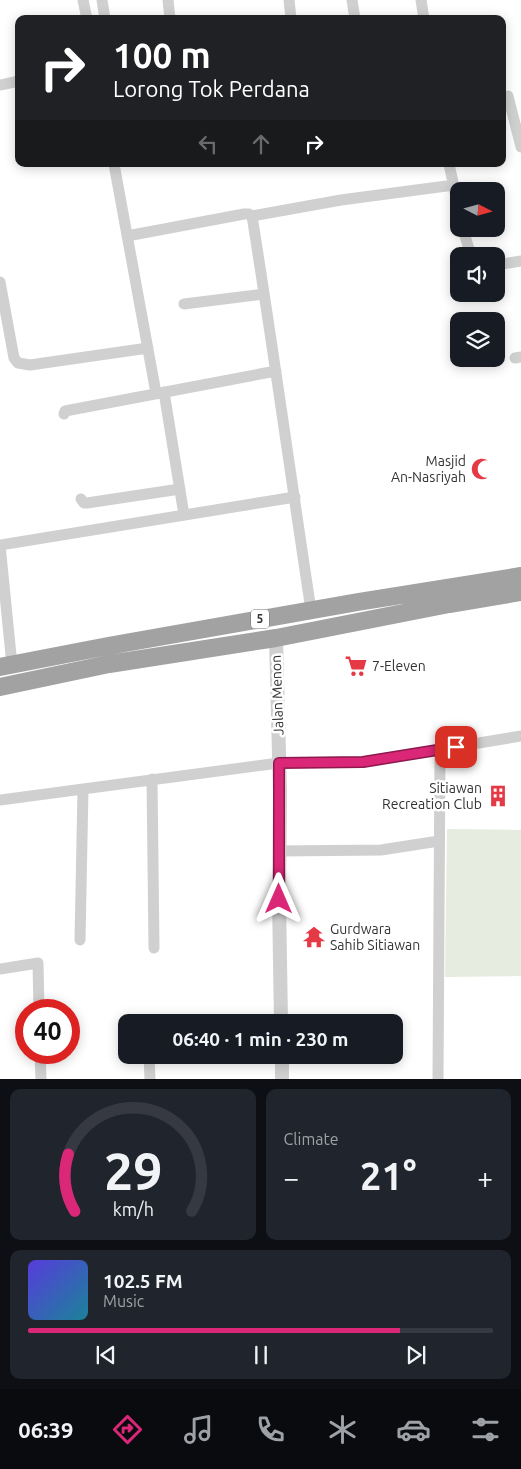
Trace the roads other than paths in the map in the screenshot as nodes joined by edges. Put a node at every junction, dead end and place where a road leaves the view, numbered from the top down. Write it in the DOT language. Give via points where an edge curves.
graph roads {
  1 [pos="84,0"];
  2 [pos="102,0"];
  3 [pos="168,0"];
  4 [pos="289,0"];
  5 [pos="352,0"];
  6 [pos="421,0"];
  7 [pos="86,15"];
  8 [pos="104,15"];
  9 [pos="170,15"];
  10 [pos="291,15"];
  11 [pos="354,15"];
  12 [pos="423,15"];
  13 [pos="15,82"];
  14 [pos="0,85"];
  15 [pos="521,94"];
  16 [pos="506,96"];
  17 [pos="506,99"];
  18 [pos="521,147"];
  19 [pos="115,167"];
  20 [pos="450,167"];
  21 [pos="453,182"];
  22 [pos="450,186"];
  23 [pos="252,216"];
  24 [pos="127,236"];
  25 [pos="521,261"];
  26 [pos="505,264"];
  27 [pos="0,282"];
  28 [pos="264,294"];
  29 [pos="184,304"];
  30 [pos="148,348"];
  31 [pos="276,371"];
  32 [pos="160,393"];
  33 [pos="64,414"];
  34 [pos="180,489"];
  35 [pos="295,497"];
  36 [pos="81,500"];
  37 [pos="184,515"];
  38 [pos="0,548"];
  39 [pos="521,576"];
  40 [pos="521,592"];
  41 [pos="449,604"];
  42 [pos="311,610"];
  43 [pos="176,634"];
  44 [pos="276,638"];
  45 [pos="109,664"];
  46 [pos="6,666"];
  47 [pos="0,687"];
  48 [pos="521,736"];
  49 [pos="440,750"];
  50 [pos="279,763"];
  51 [pos="152,779"];
  52 [pos="83,789"];
  53 [pos="0,800"];
  54 [pos="439,841"];
  55 [pos="280,851"];
  56 [pos="80,940"];
  57 [pos="154,948"];
  58 [pos="0,969"];
  59 [pos="39,999"];
  60 [pos="281,1014"];
  61 [pos="40,1064"];
  62 [pos="149,1064"];
  63 [pos="282,1064"];
  64 [pos="41,1079"];
  65 [pos="150,1079"];
  66 [pos="282,1079"];
  67 [pos="438,1079"];
  1 -- 7 [label="street"];
  2 -- 8 [label="street"];
  3 -- 9 [label="street"];
  4 -- 10 [label="street"];
  5 -- 11 [label="street"];
  6 -- 12 [label="street"];
  13 -- 14 [label="street"];
  15 -- 16 [label="street"];
  17 -- 18 [label="street"];
  19 -- 24 [label="street"];
  20 -- 21 [label="street"];
  22 -- 23 [label="street"];
  23 -- 24 [label="street" via="244,214"];
  23 -- 28 [label="street"];
  24 -- 30 [label="street"];
  25 -- 26 [label="street"];
  27 -- 30 [label="street" via="14,358 18,364"];
  28 -- 29 [label="street"];
  28 -- 31 [label="street"];
  30 -- 32 [label="street"];
  31 -- 32 [label="street"];
  31 -- 35 [label="street"];
  32 -- 33 [label="street" via="65,411"];
  32 -- 34 [label="street"];
  34 -- 36 [label="street" via="88,503"];
  34 -- 37 [label="street"];
  35 -- 37 [label="street"];
  35 -- 42 [label="street"];
  37 -- 38 [label="street"];
  38 -- 46 [label="street"];
  39 -- 42 [label="highway, 5"];
  40 -- 41 [label="highway, 5"];
  41 -- 42 [label="highway" via="371,610 326,618"];
  41 -- 44 [label="highway, 5"];
  42 -- 43 [label="highway, 5"];
  43 -- 44 [label="highway" via="202,638 264,630 272,632"];
  43 -- 46 [label="highway, 5"];
  44 -- 45 [label="highway, 5"];
  44 -- 50 [label="street, Jalan Menon"];
  45 -- 46 [label="highway" via="82,662 23,674"];
  45 -- 47 [label="highway, 5"];
  48 -- 49 [label="street"];
  49 -- 50 [label="street" via="363,762"];
  49 -- 54 [label="street"];
  50 -- 51 [label="street"];
  50 -- 55 [label="street, Jalan Menon"];
  51 -- 52 [label="street"];
  51 -- 57 [label="street"];
  52 -- 53 [label="street"];
  52 -- 56 [label="street"];
  54 -- 55 [label="street" via="365,851"];
  54 -- 67 [label="street"];
  55 -- 60 [label="street, Jalan Menon"];
  58 -- 59 [label="street" via="38,963"];
  61 -- 64 [label="street"];
  62 -- 65 [label="street"];
  63 -- 66 [label="street"];
}
